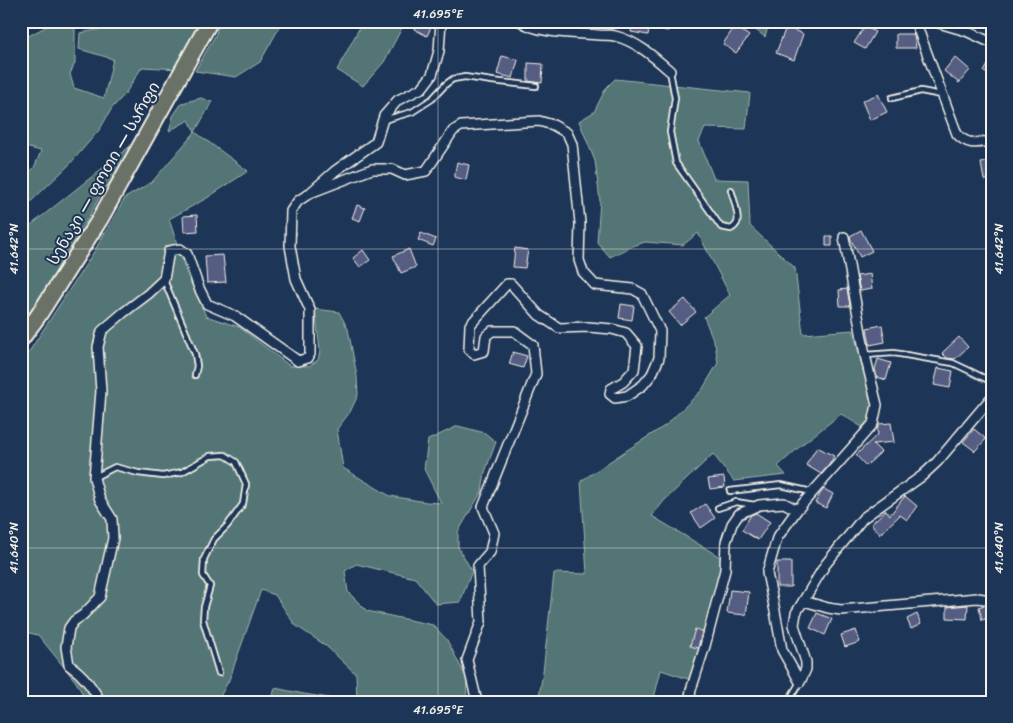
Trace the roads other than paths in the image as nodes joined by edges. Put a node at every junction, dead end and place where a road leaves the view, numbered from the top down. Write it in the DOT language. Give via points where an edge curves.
graph roads {
  1 [pos="210,21"];
  2 [pos="440,21"];
  3 [pos="520,21"];
  4 [pos="915,21"];
  5 [pos="932,21"];
  6 [pos="992,43"];
  7 [pos="670,71"];
  8 [pos="536,86"];
  9 [pos="943,95"];
  10 [pos="892,98"];
  11 [pos="383,120"];
  12 [pos="992,141"];
  13 [pos="731,190"];
  14 [pos="310,193"];
  15 [pos="844,237"];
  16 [pos="164,278"];
  17 [pos="21,339"];
  18 [pos="865,355"];
  19 [pos="194,375"];
  20 [pos="992,382"];
  21 [pos="992,397"];
  22 [pos="94,478"];
  23 [pos="730,491"];
  24 [pos="813,492"];
  25 [pos="759,505"];
  26 [pos="718,508"];
  27 [pos="798,510"];
  28 [pos="992,600"];
  29 [pos="804,601"];
  30 [pos="219,674"];
  31 [pos="800,682"];
  32 [pos="101,702"];
  33 [pos="477,702"];
  34 [pos="689,702"];
  35 [pos="788,702"];
  1 -- 17 [label="highway, სენაკი — ფოთი — სარფი" via="100,219"];
  2 -- 11 [label="street" via="432,75 422,88 398,100"];
  3 -- 7 [label="street" via="541,30 614,36 632,43"];
  4 -- 9 [label="street"];
  5 -- 6 [label="street"];
  7 -- 13 [label="lane" via="675,98 670,132 676,163 721,227 731,229 738,219"];
  8 -- 11 [label="lane" via="465,77 454,79 412,112"];
  9 -- 10 [label="lane" via="921,90"];
  9 -- 12 [label="street" via="957,134 963,140 974,143"];
  11 -- 14 [label="street" via="376,142"];
  14 -- 16 [label="street" via="291,211 290,246 296,279 310,310 308,358 298,361 235,316 207,304 187,254 180,249 169,251"];
  14 -- 33 [label="street" via="372,169 392,169 405,176 426,171 453,131 461,126 539,122 553,125 567,133 572,144 580,224 579,260 583,272 595,285 633,289 642,294 660,331 659,358 652,374 627,396 615,398 610,394 611,389 634,370 636,346 626,333 588,326 559,328 539,315 511,284 507,284 470,326 469,349 474,354 484,351 486,336 492,331 514,331 533,345 536,374 483,506 494,534 490,552 478,566 481,622 467,660"];
  15 -- 18 [label="street"];
  16 -- 19 [label="lane" via="195,354 197,366"];
  16 -- 22 [label="street" via="102,332 98,347 101,390"];
  18 -- 20 [label="lane" via="894,353 953,364"];
  18 -- 24 [label="street" via="877,405 874,424"];
  21 -- 29 [label="street" via="937,462 864,518 825,565"];
  22 -- 30 [label="lane" via="114,467 163,476 182,472 210,456 225,454 236,462 246,484 243,504 214,540 204,559 203,575 210,586 203,620"];
  22 -- 32 [label="street" via="100,500 112,519 113,538 100,597 74,620 69,628 66,647 69,665 80,672"];
  23 -- 24 [label="lane" via="781,485"];
  24 -- 27 [label="street"];
  25 -- 26 [label="lane" via="736,502"];
  25 -- 27 [label="street" via="784,503"];
  25 -- 34 [label="street" via="739,514 732,524 726,542 725,570"];
  27 -- 31 [label="street" via="776,538 767,573 782,650"];
  28 -- 29 [label="street" via="977,598 841,610"];
  29 -- 31 [label="street" via="796,613 794,624 806,662"];
  31 -- 35 [label="lane"];
}
